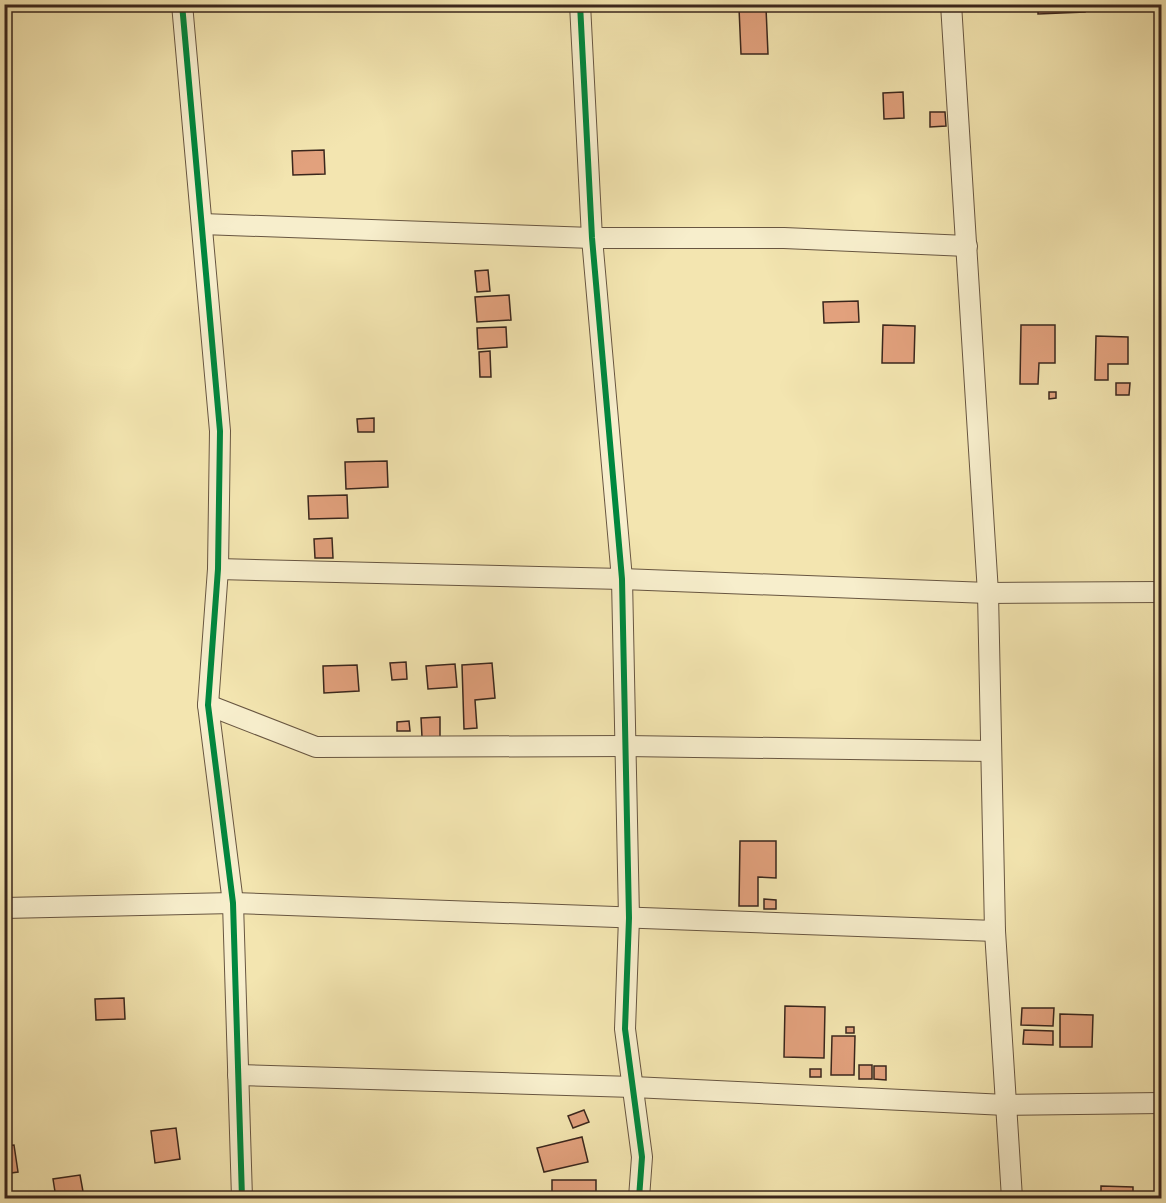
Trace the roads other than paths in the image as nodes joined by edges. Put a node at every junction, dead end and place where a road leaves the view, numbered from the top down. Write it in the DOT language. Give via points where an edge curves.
graph roads {
  1 [pos="182,4"];
  2 [pos="580,4"];
  3 [pos="951,4"];
  4 [pos="202,224"];
  5 [pos="592,238"];
  6 [pos="967,246"];
  7 [pos="218,569"];
  8 [pos="622,579"];
  9 [pos="988,592"];
  10 [pos="1161,592"];
  11 [pos="208,705"];
  12 [pos="625,746"];
  13 [pos="991,751"];
  14 [pos="232,903"];
  15 [pos="4,908"];
  16 [pos="629,918"];
  17 [pos="995,931"];
  18 [pos="238,1075"];
  19 [pos="633,1087"];
  20 [pos="1161,1103"];
  21 [pos="1006,1104"];
  22 [pos="242,1198"];
  23 [pos="639,1198"];
  24 [pos="1012,1198"];
  1 -- 4 [label="street"];
  2 -- 5 [label="street"];
  3 -- 6 [label="street"];
  4 -- 5 [label="street"];
  4 -- 7 [label="street" via="220,431"];
  5 -- 6 [label="street" via="784,238"];
  5 -- 8 [label="street"];
  6 -- 9 [label="street"];
  7 -- 8 [label="street"];
  7 -- 11 [label="street"];
  8 -- 9 [label="street"];
  8 -- 12 [label="street"];
  9 -- 10 [label="street"];
  9 -- 13 [label="street"];
  11 -- 12 [label="street" via="316,747"];
  11 -- 14 [label="street"];
  12 -- 13 [label="street"];
  12 -- 16 [label="street"];
  13 -- 17 [label="street"];
  14 -- 15 [label="street"];
  14 -- 16 [label="street"];
  14 -- 18 [label="street"];
  16 -- 17 [label="street"];
  16 -- 19 [label="street" via="625,1029"];
  17 -- 21 [label="street"];
  18 -- 19 [label="street"];
  18 -- 22 [label="street"];
  19 -- 21 [label="street"];
  19 -- 23 [label="street" via="642,1157"];
  20 -- 21 [label="street"];
  21 -- 24 [label="street"];
}
